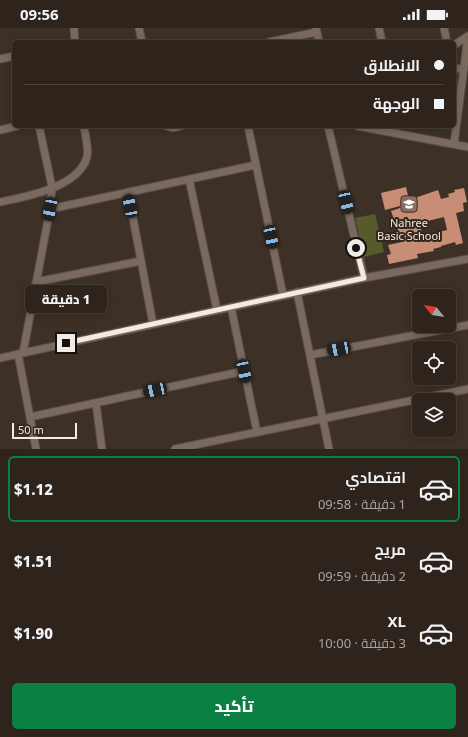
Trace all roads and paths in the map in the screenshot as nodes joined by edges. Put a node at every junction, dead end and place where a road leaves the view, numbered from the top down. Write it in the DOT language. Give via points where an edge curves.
graph roads {
  1 [pos="74,28"];
  2 [pos="139,28"];
  3 [pos="379,28"];
  4 [pos="444,28"];
  5 [pos="317,30"];
  6 [pos="75,40"];
  7 [pos="142,40"];
  8 [pos="277,40"];
  9 [pos="319,40"];
  10 [pos="382,40"];
  11 [pos="447,40"];
  12 [pos="456,44"];
  13 [pos="12,56"];
  14 [pos="0,59"];
  15 [pos="464,68"];
  16 [pos="456,69"];
  17 [pos="12,127"];
  18 [pos="39,128"];
  19 [pos="84,128"];
  20 [pos="248,128"];
  21 [pos="328,128"];
  22 [pos="368,128"];
  23 [pos="0,130"];
  24 [pos="454,144"];
  25 [pos="468,147"];
  26 [pos="256,165"];
  27 [pos="189,179"];
  28 [pos="52,187"];
  29 [pos="128,192"];
  30 [pos="0,202"];
  31 [pos="50,209"];
  32 [pos="468,259"];
  33 [pos="141,261"];
  34 [pos="364,278"];
  35 [pos="36,282"];
  36 [pos="297,292"];
  37 [pos="283,295"];
  38 [pos="231,307"];
  39 [pos="218,310"];
  40 [pos="153,324"];
  41 [pos="468,324"];
  42 [pos="20,354"];
  43 [pos="310,355"];
  44 [pos="0,358"];
  45 [pos="244,371"];
  46 [pos="468,389"];
  47 [pos="96,403"];
  48 [pos="30,417"];
  49 [pos="323,418"];
  50 [pos="257,432"];
  51 [pos="36,449"];
  52 [pos="102,449"];
  53 [pos="175,449"];
  54 [pos="329,449"];
  1 -- 6 [label="street"];
  2 -- 7 [label="street"];
  3 -- 10 [label="street"];
  4 -- 11 [label="street"];
  5 -- 8 [label="street"];
  5 -- 9 [label="street"];
  12 -- 15 [label="street" via="468,36"];
  13 -- 14 [label="street"];
  15 -- 16 [label="street"];
  15 -- 24 [label="street"];
  17 -- 23 [label="street"];
  18 -- 28 [label="street"];
  19 -- 28 [label="street" via="87,156 80,171 64,183"];
  20 -- 26 [label="street"];
  21 -- 34 [label="street"];
  22 -- 24 [label="street"];
  24 -- 25 [label="street"];
  26 -- 27 [label="street"];
  26 -- 37 [label="street"];
  27 -- 29 [label="street"];
  27 -- 39 [label="street"];
  28 -- 30 [label="street"];
  28 -- 31 [label="street"];
  29 -- 31 [label="street"];
  29 -- 33 [label="street"];
  31 -- 35 [label="street"];
  32 -- 34 [label="street"];
  33 -- 35 [label="street"];
  33 -- 40 [label="street"];
  34 -- 36 [label="street"];
  35 -- 42 [label="street"];
  36 -- 37 [label="street"];
  36 -- 43 [label="street"];
  37 -- 38 [label="street"];
  38 -- 39 [label="street"];
  38 -- 45 [label="street"];
  39 -- 40 [label="street"];
  40 -- 42 [label="street"];
  41 -- 43 [label="street"];
  42 -- 44 [label="street"];
  42 -- 48 [label="street"];
  43 -- 49 [label="street"];
  45 -- 47 [label="street"];
  45 -- 50 [label="street"];
  46 -- 49 [label="street"];
  47 -- 48 [label="street"];
  47 -- 52 [label="street"];
  48 -- 51 [label="street"];
  49 -- 50 [label="street"];
  49 -- 54 [label="street"];
  50 -- 53 [label="street"];
}
